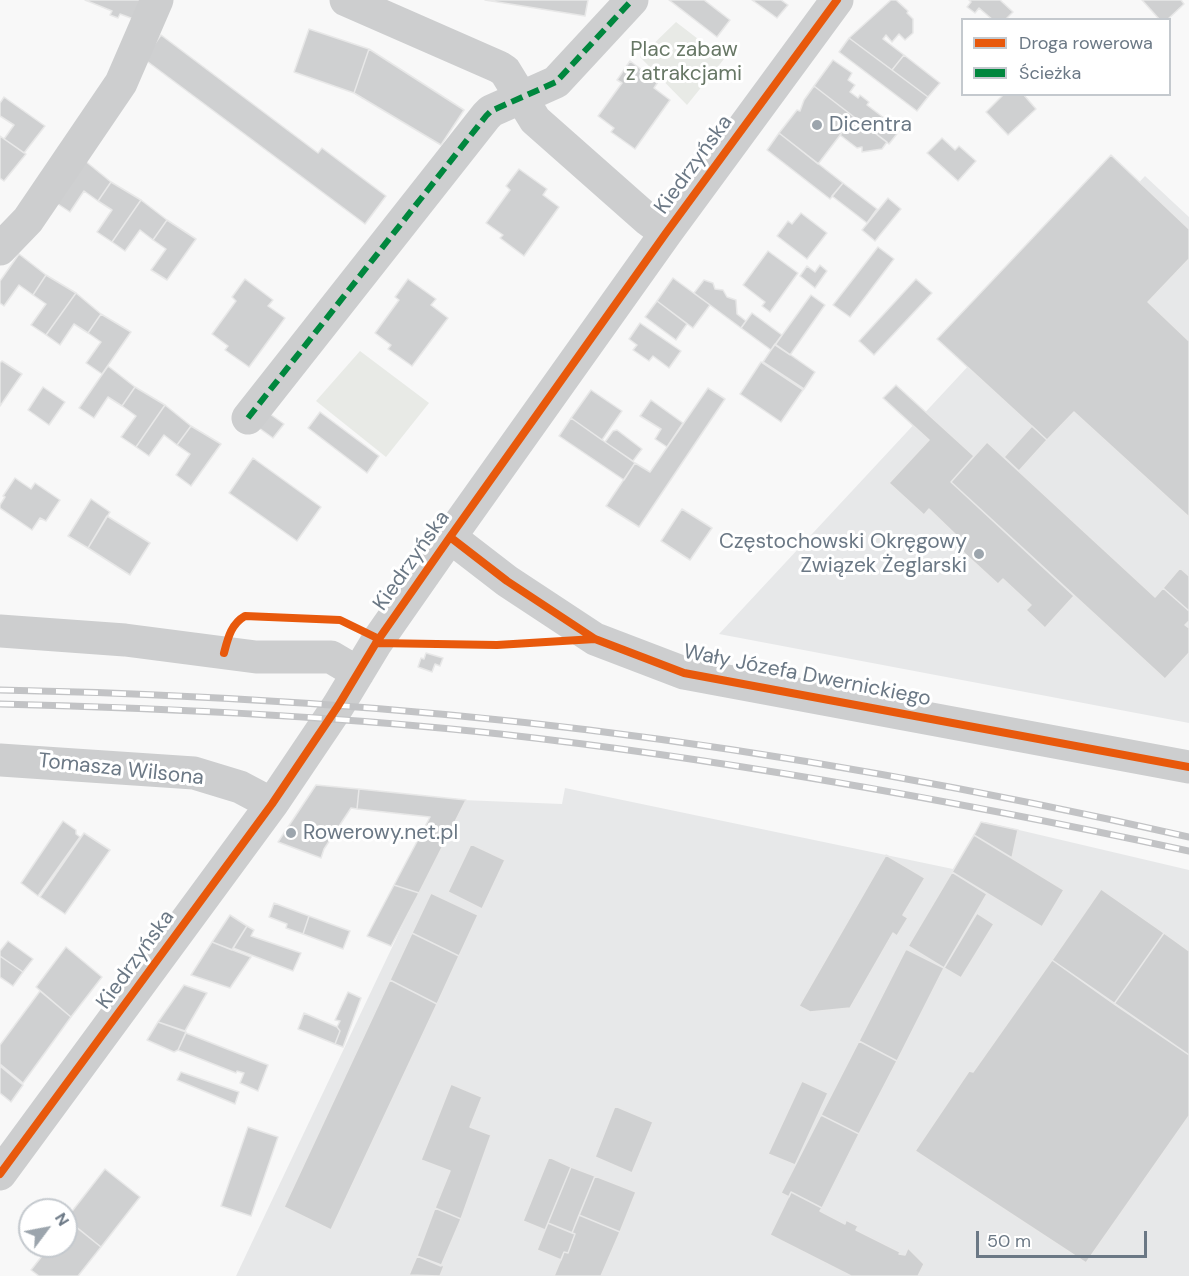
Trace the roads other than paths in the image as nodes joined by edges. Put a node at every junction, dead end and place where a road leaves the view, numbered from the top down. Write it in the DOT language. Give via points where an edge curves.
graph roads {
  1 [pos="157,0"];
  2 [pos="346,0"];
  3 [pos="632,0"];
  4 [pos="837,0"];
  5 [pos="521,98"];
  6 [pos="666,233"];
  7 [pos="0,249"];
  8 [pos="248,418"];
  9 [pos="450,537"];
  10 [pos="0,631"];
  11 [pos="358,673"];
  12 [pos="0,760"];
  13 [pos="1189,766"];
  14 [pos="272,804"];
  15 [pos="0,1174"];
  1 -- 7 [label="street" via="121,83 28,220"];
  2 -- 5 [label="street" via="500,67"];
  3 -- 5 [label="street" via="560,80"];
  4 -- 6 [label="street, Kiedrzyńska"];
  5 -- 6 [label="street" via="535,120"];
  5 -- 8 [label="street" via="486,116"];
  6 -- 9 [label="street, Kiedrzyńska"];
  9 -- 11 [label="street, Kiedrzyńska"];
  9 -- 13 [label="street, Wały Józefa Dwernickiego" via="507,581 595,639 684,673"];
  10 -- 11 [label="street" via="125,640 256,657 331,657"];
  11 -- 14 [label="street, Kiedrzyńska"];
  12 -- 14 [label="street, Tomasza Wilsona" via="194,773 240,787"];
  14 -- 15 [label="street, Kiedrzyńska"];
}
